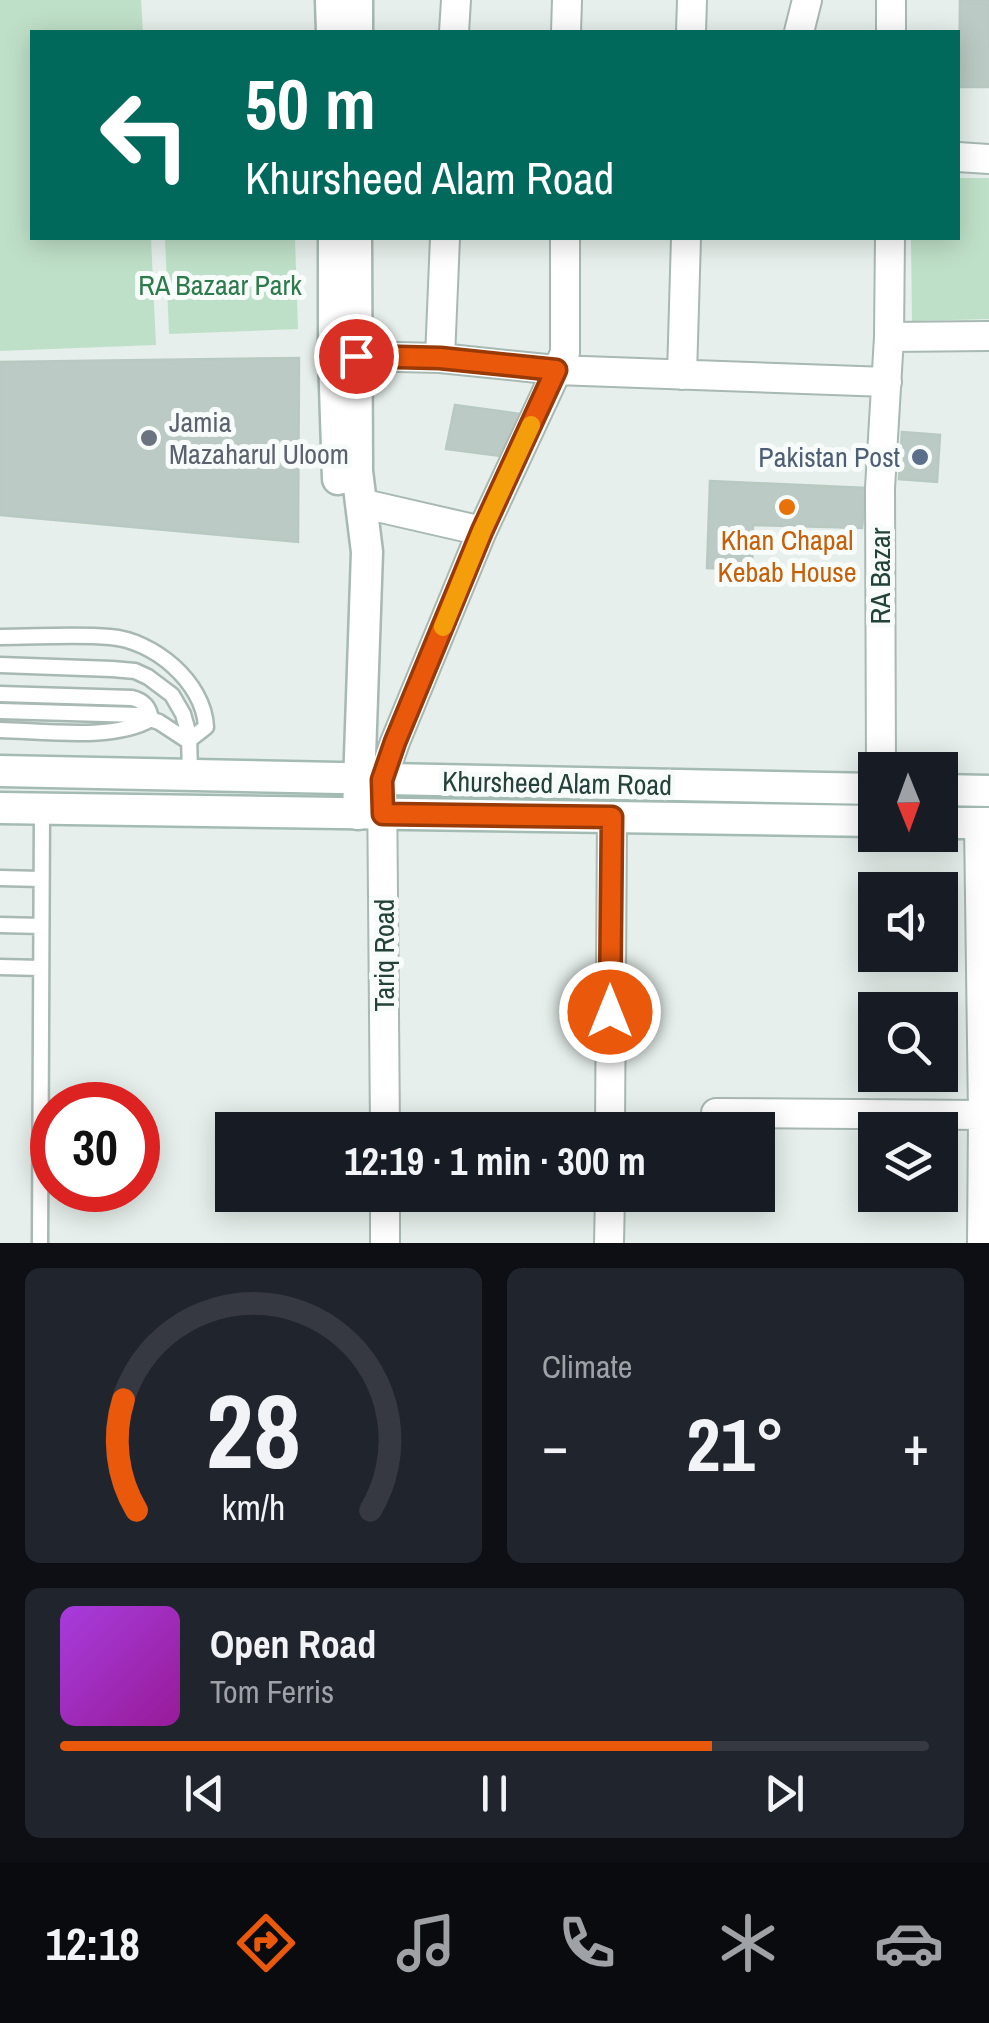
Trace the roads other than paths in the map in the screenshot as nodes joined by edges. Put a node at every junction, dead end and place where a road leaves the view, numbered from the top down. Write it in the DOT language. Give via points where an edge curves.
graph roads {
  1 [pos="331,0"];
  2 [pos="357,0"];
  3 [pos="456,0"];
  4 [pos="566,0"];
  5 [pos="692,0"];
  6 [pos="808,0"];
  7 [pos="890,0"];
  8 [pos="332,30"];
  9 [pos="357,30"];
  10 [pos="454,30"];
  11 [pos="566,30"];
  12 [pos="691,30"];
  13 [pos="800,30"];
  14 [pos="890,30"];
  15 [pos="960,158"];
  16 [pos="989,159"];
  17 [pos="334,240"];
  18 [pos="356,240"];
  19 [pos="445,240"];
  20 [pos="566,240"];
  21 [pos="686,240"];
  22 [pos="890,240"];
  23 [pos="989,336"];
  24 [pos="889,337"];
  25 [pos="356,356"];
  26 [pos="440,358"];
  27 [pos="556,370"];
  28 [pos="682,375"];
  29 [pos="887,382"];
  30 [pos="360,503"];
  31 [pos="482,531"];
  32 [pos="0,637"];
  33 [pos="0,666"];
  34 [pos="0,694"];
  35 [pos="0,711"];
  36 [pos="152,719"];
  37 [pos="0,730"];
  38 [pos="188,741"];
  39 [pos="881,752"];
  40 [pos="0,771"];
  41 [pos="190,774"];
  42 [pos="361,780"];
  43 [pos="858,788"];
  44 [pos="958,790"];
  45 [pos="989,791"];
  46 [pos="0,808"];
  47 [pos="42,808"];
  48 [pos="361,814"];
  49 [pos="612,817"];
  50 [pos="858,822"];
  51 [pos="958,822"];
  52 [pos="984,823"];
  53 [pos="0,878"];
  54 [pos="41,879"];
  55 [pos="0,925"];
  56 [pos="41,926"];
  57 [pos="0,967"];
  58 [pos="41,968"];
  59 [pos="383,1112"];
  60 [pos="610,1112"];
  61 [pos="775,1114"];
  62 [pos="983,1116"];
  63 [pos="385,1212"];
  64 [pos="610,1212"];
  65 [pos="40,1243"];
  66 [pos="385,1243"];
  67 [pos="609,1243"];
  68 [pos="982,1243"];
  1 -- 8 [label="main road"];
  2 -- 9 [label="main road"];
  3 -- 10 [label="street"];
  4 -- 11 [label="street"];
  5 -- 12 [label="street"];
  6 -- 13 [label="street"];
  7 -- 14 [label="street"];
  15 -- 16 [label="street"];
  17 -- 42 [label="main road" via="336,464 349,552"];
  18 -- 25 [label="main road"];
  19 -- 26 [label="street"];
  20 -- 27 [label="street" via="565,353"];
  21 -- 28 [label="street"];
  22 -- 24 [label="street, RA Bazar"];
  23 -- 24 [label="street"];
  24 -- 29 [label="street, RA Bazar"];
  25 -- 26 [label="street"];
  25 -- 30 [label="main road"];
  26 -- 27 [label="street"];
  27 -- 28 [label="street"];
  27 -- 31 [label="street"];
  28 -- 29 [label="street"];
  29 -- 39 [label="street, RA Bazar" via="879,517"];
  30 -- 31 [label="street"];
  30 -- 42 [label="main road" via="367,552"];
  31 -- 42 [label="street" via="395,742"];
  32 -- 38 [label="lane" via="113,636 153,652 200,700 206,727"];
  33 -- 38 [label="lane" via="134,671 172,695"];
  34 -- 36 [label="lane" via="132,698"];
  35 -- 36 [label="lane"];
  36 -- 37 [label="lane" via="111,732"];
  36 -- 38 [label="lane"];
  38 -- 41 [label="lane"];
  40 -- 41 [label="main road, Khursheed Alam Road"];
  41 -- 42 [label="main road, Khursheed Alam Road"];
  42 -- 43 [label="main road, Khursheed Alam Road"];
  42 -- 48 [label="main road"];
  44 -- 45 [label="main road"];
  46 -- 47 [label="main road, Khursheed Alam Road"];
  47 -- 48 [label="main road, Khursheed Alam Road"];
  47 -- 54 [label="lane"];
  48 -- 49 [label="main road, Khursheed Alam Road"];
  48 -- 59 [label="street, Tariq Road"];
  49 -- 50 [label="main road, Khursheed Alam Road"];
  49 -- 60 [label="street"];
  51 -- 52 [label="main road"];
  52 -- 62 [label="street"];
  53 -- 54 [label="lane"];
  54 -- 56 [label="lane"];
  55 -- 56 [label="lane"];
  56 -- 58 [label="lane"];
  57 -- 58 [label="lane"];
  58 -- 65 [label="lane"];
  61 -- 62 [label="street"];
  62 -- 68 [label="street"];
  63 -- 66 [label="street"];
  64 -- 67 [label="street"];
}
